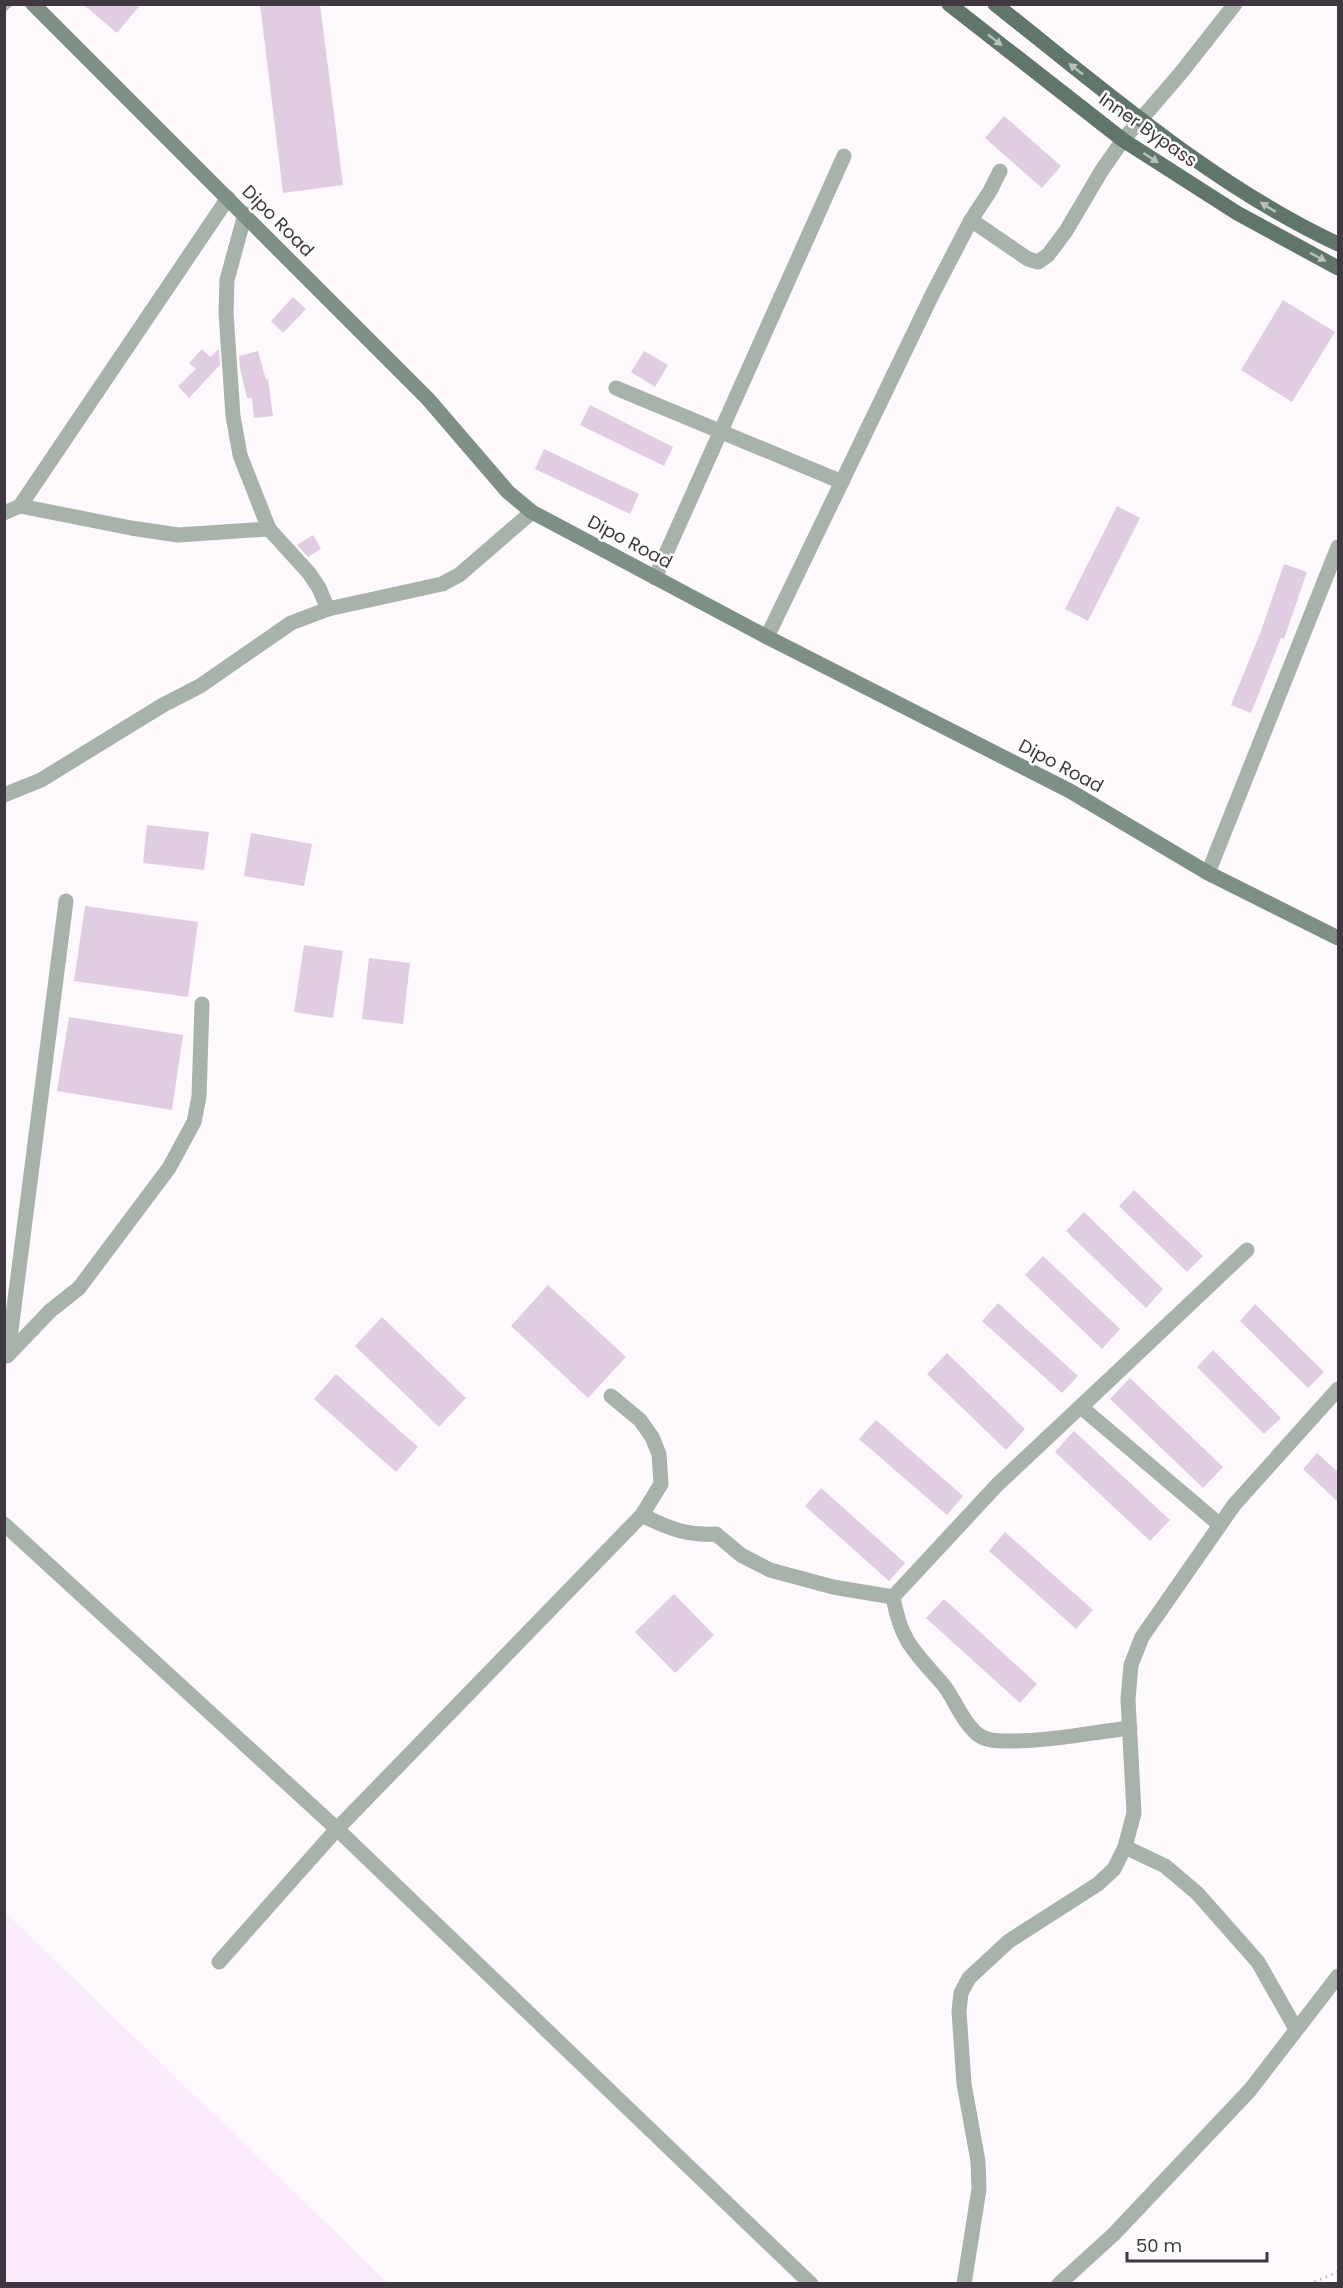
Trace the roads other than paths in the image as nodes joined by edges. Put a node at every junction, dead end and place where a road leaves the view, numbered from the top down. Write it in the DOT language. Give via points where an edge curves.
graph roads {
  1 [pos="8,4"];
  2 [pos="33,4"];
  3 [pos="949,4"];
  4 [pos="994,4"];
  5 [pos="1235,4"];
  6 [pos="4,8"];
  7 [pos="1141,120"];
  8 [pos="1124,140"];
  9 [pos="844,156"];
  10 [pos="1000,171"];
  11 [pos="228,198"];
  12 [pos="245,214"];
  13 [pos="971,220"];
  14 [pos="1338,244"];
  15 [pos="1338,268"];
  16 [pos="616,388"];
  17 [pos="721,431"];
  18 [pos="842,482"];
  19 [pos="20,506"];
  20 [pos="532,512"];
  21 [pos="4,513"];
  22 [pos="269,529"];
  23 [pos="1338,547"];
  24 [pos="655,578"];
  25 [pos="328,609"];
  26 [pos="767,637"];
  27 [pos="4,795"];
  28 [pos="1208,873"];
  29 [pos="66,901"];
  30 [pos="1338,938"];
  31 [pos="202,1004"];
  32 [pos="6,1356"];
  33 [pos="1338,1389"];
  34 [pos="611,1396"];
  35 [pos="1081,1407"];
  36 [pos="642,1515"];
  37 [pos="4,1524"];
  38 [pos="1220,1526"];
  39 [pos="893,1597"];
  40 [pos="1130,1728"];
  41 [pos="337,1828"];
  42 [pos="1125,1847"];
  43 [pos="219,1962"];
  44 [pos="1338,1976"];
  45 [pos="1296,2029"];
  46 [pos="811,2283"];
  47 [pos="964,2283"];
  48 [pos="1059,2283"];
  1 -- 6 [label="lane"];
  2 -- 11 [label="main road, Dipo Road"];
  3 -- 8 [label="main road, Inner Bypass, one-way"];
  7 -- 4 [label="main road, Inner Bypass, one-way"];
  5 -- 7 [label="street"];
  7 -- 8 [label="street"];
  14 -- 7 [label="main road, Inner Bypass, one-way" via="1272,210"];
  8 -- 13 [label="street" via="1066,231 1038,262"];
  8 -- 15 [label="main road, Inner Bypass, one-way" via="1237,213"];
  9 -- 17 [label="street"];
  10 -- 13 [label="street"];
  11 -- 12 [label="main road, Dipo Road"];
  11 -- 19 [label="street"];
  12 -- 20 [label="main road, Dipo Road" via="428,399 508,492"];
  12 -- 22 [label="street" via="227,280 233,416 240,454"];
  13 -- 18 [label="street"];
  16 -- 17 [label="street"];
  17 -- 18 [label="street"];
  17 -- 24 [label="street"];
  18 -- 26 [label="street"];
  19 -- 21 [label="street"];
  19 -- 22 [label="street" via="178,535"];
  20 -- 24 [label="main road, Dipo Road"];
  20 -- 25 [label="street" via="459,575 442,584"];
  22 -- 25 [label="street" via="309,573"];
  23 -- 28 [label="street"];
  24 -- 26 [label="main road, Dipo Road"];
  25 -- 27 [label="street" via="291,623 200,686 41,780"];
  26 -- 28 [label="main road, Dipo Road" via="1070,791"];
  28 -- 30 [label="main road, Dipo Road"];
  29 -- 32 [label="street"];
  31 -- 32 [label="street" via="199,1097 194,1122 169,1168 79,1288"];
  33 -- 38 [label="street" via="1234,1505"];
  34 -- 36 [label="street" via="640,1420 659,1454 661,1484"];
  35 -- 35 [label="street" via="1200,1296 1247,1250 1147,1344"];
  35 -- 38 [label="street"];
  35 -- 39 [label="street" via="997,1485"];
  36 -- 39 [label="street" via="685,1533 716,1534 741,1555 770,1570"];
  36 -- 41 [label="street"];
  37 -- 41 [label="street"];
  38 -- 40 [label="street" via="1143,1637 1131,1665"];
  39 -- 40 [label="street" via="901,1631 915,1654 943,1684 958,1712 982,1738 1018,1740"];
  40 -- 42 [label="street" via="1134,1813"];
  41 -- 43 [label="street"];
  41 -- 46 [label="street"];
  42 -- 45 [label="street" via="1165,1866 1197,1893 1258,1962"];
  42 -- 47 [label="street" via="1114,1869 1098,1884 1009,1941 969,1978 961,1994 964,2084 978,2160 979,2189"];
  44 -- 45 [label="street"];
  45 -- 48 [label="street" via="1250,2090 1114,2234"];
}
